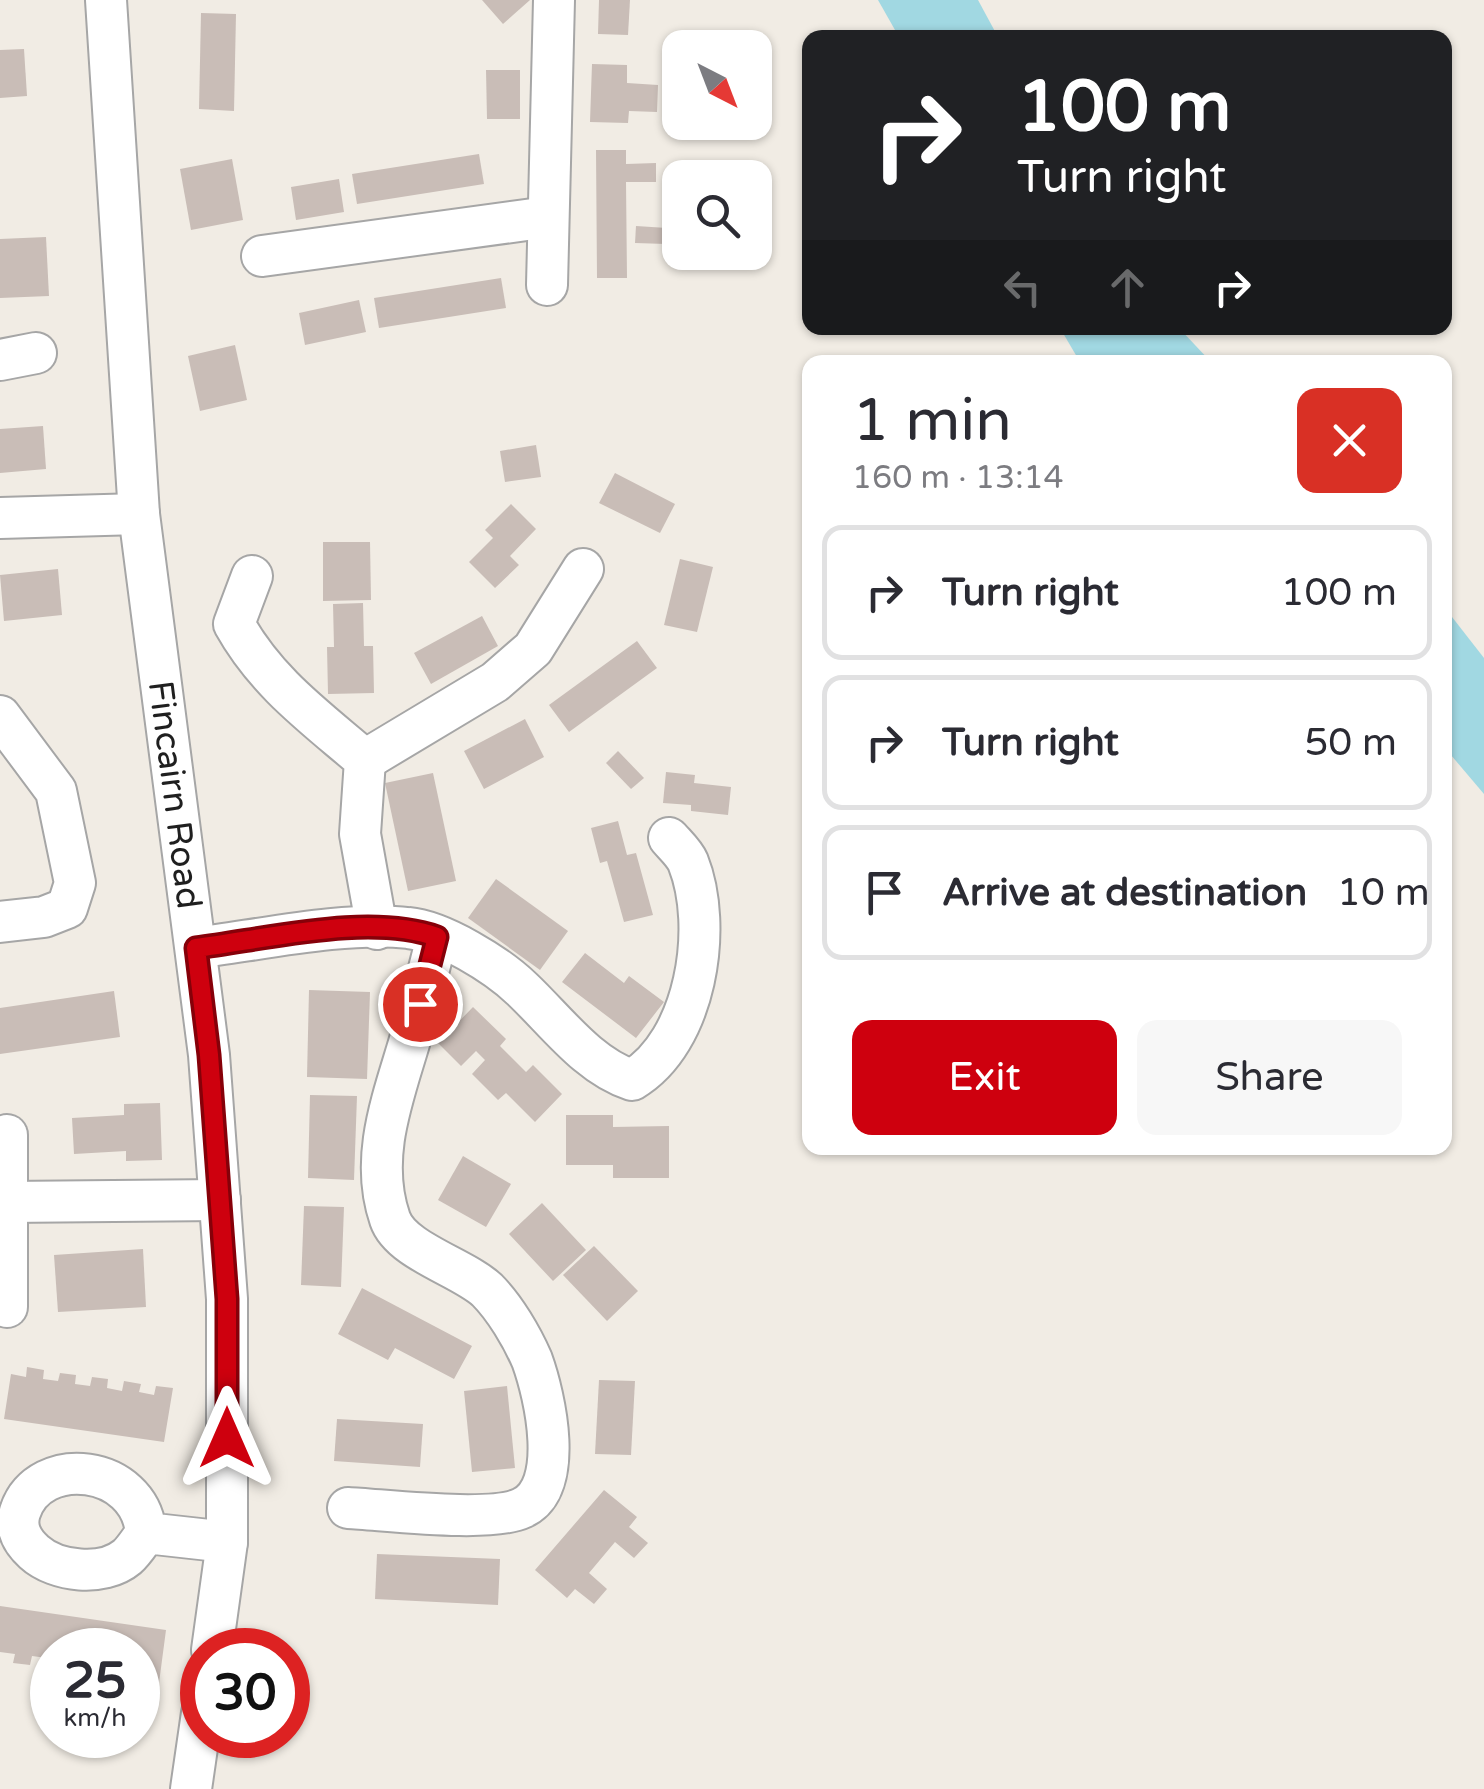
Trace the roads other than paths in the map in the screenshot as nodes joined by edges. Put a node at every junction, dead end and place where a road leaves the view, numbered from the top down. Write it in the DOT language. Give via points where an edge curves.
graph roads {
  1 [pos="106,0"];
  2 [pos="554,0"];
  3 [pos="548,217"];
  4 [pos="262,256"];
  5 [pos="546,285"];
  6 [pos="139,514"];
  7 [pos="0,518"];
  8 [pos="582,569"];
  9 [pos="252,576"];
  10 [pos="0,716"];
  11 [pos="365,760"];
  12 [pos="669,838"];
  13 [pos="0,922"];
  14 [pos="377,929"];
  15 [pos="437,937"];
  16 [pos="196,948"];
  17 [pos="7,1135"];
  18 [pos="220,1200"];
  19 [pos="7,1202"];
  20 [pos="8,1307"];
  21 [pos="348,1508"];
  22 [pos="146,1533"];
  23 [pos="227,1542"];
  24 [pos="215,1628"];
  25 [pos="195,1758"];
  26 [pos="191,1789"];
  1 -- 6 [label="street, Fincairn Road"];
  2 -- 3 [label="street"];
  3 -- 4 [label="street"];
  3 -- 5 [label="street"];
  6 -- 7 [label="street"];
  6 -- 16 [label="street, Fincairn Road"];
  8 -- 11 [label="street" via="534,649 495,682"];
  9 -- 11 [label="street" via="234,624 248,649 269,677"];
  10 -- 13 [label="street" via="56,790 74,883 67,908 44,918"];
  11 -- 14 [label="street" via="360,834"];
  12 -- 15 [label="street" via="687,859 695,892 696,971 669,1042 632,1080 593,1058 510,978"];
  14 -- 15 [label="street" via="410,928"];
  14 -- 16 [label="street"];
  15 -- 21 [label="street" via="385,1120 384,1198 391,1224 405,1240 486,1290 514,1327 543,1399 548,1464 543,1490 511,1513"];
  16 -- 18 [label="street, Fincairn Road"];
  17 -- 19 [label="street"];
  18 -- 19 [label="street"];
  18 -- 23 [label="street, Fincairn Road"];
  19 -- 20 [label="street"];
  22 -- 23 [label="street"];
  23 -- 24 [label="street, Fincairn Road"];
  25 -- 26 [label="street"];
}
